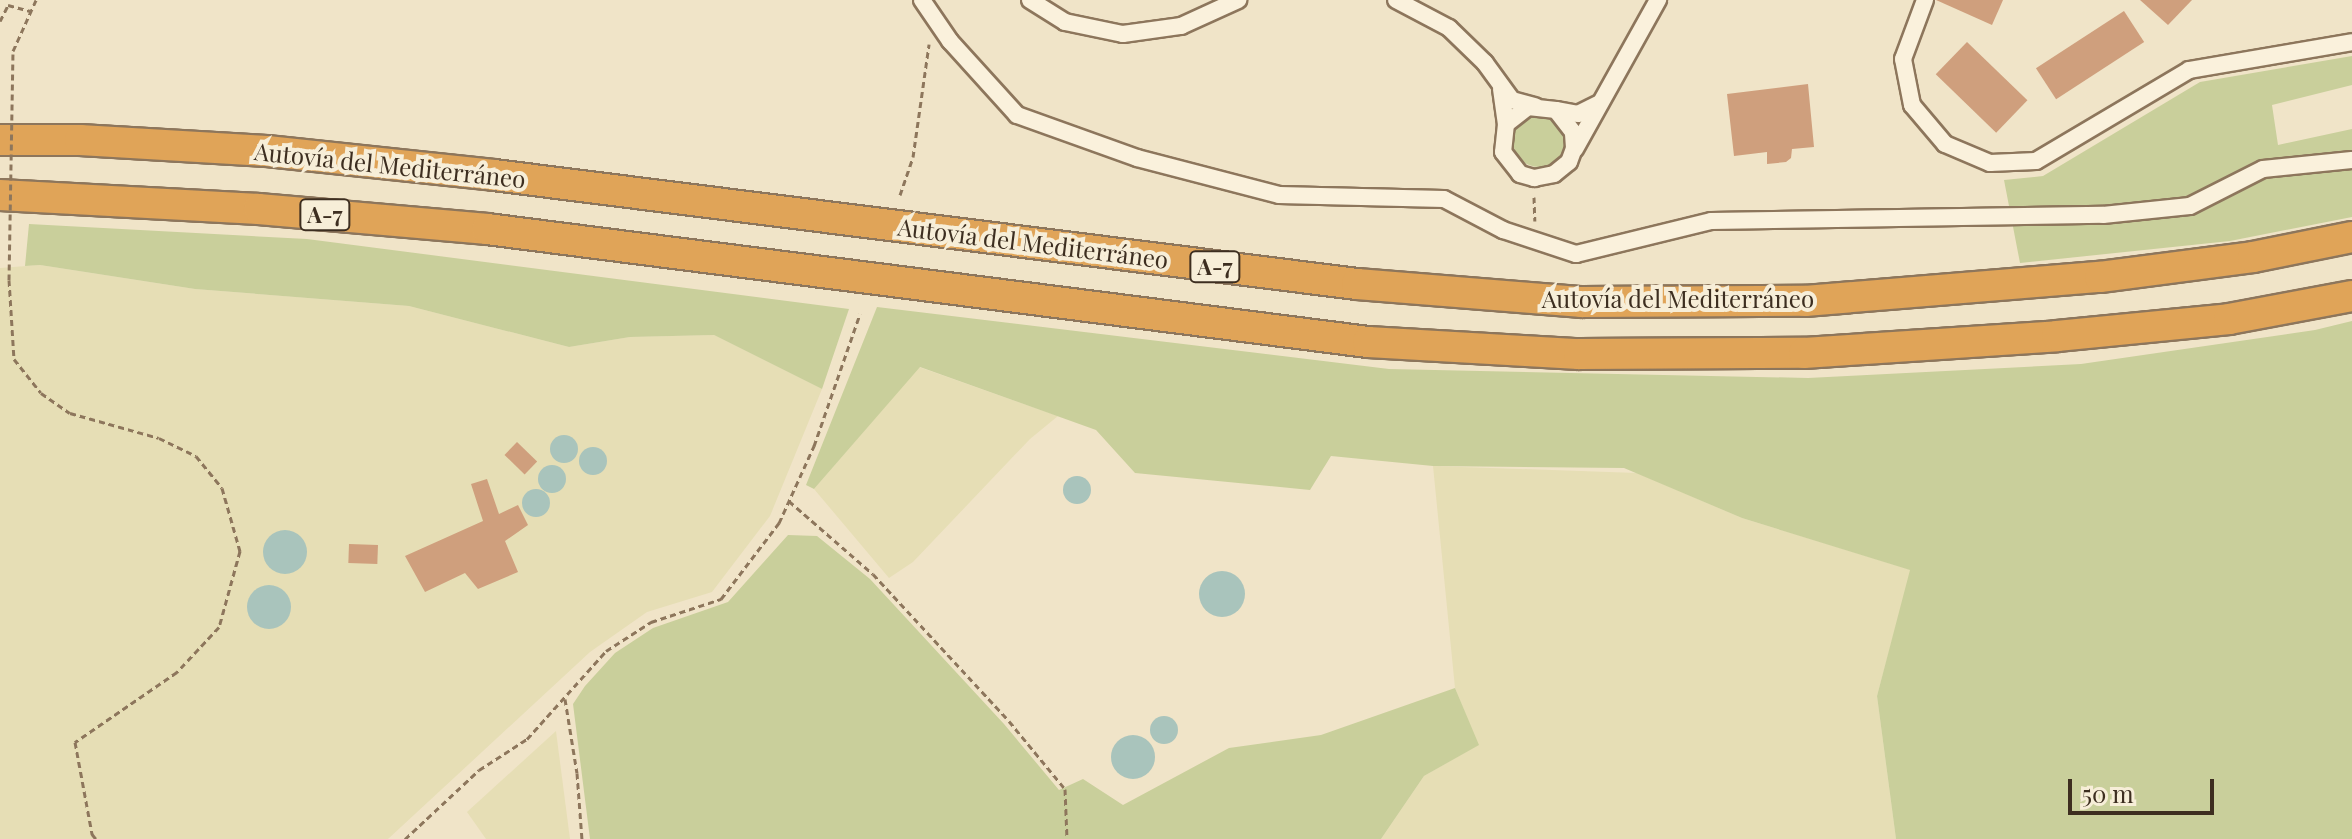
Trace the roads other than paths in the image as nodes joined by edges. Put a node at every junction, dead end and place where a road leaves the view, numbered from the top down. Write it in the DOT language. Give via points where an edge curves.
graph roads {
  1 [pos="922,0"];
  2 [pos="1030,0"];
  3 [pos="1238,0"];
  4 [pos="1396,0"];
  5 [pos="1658,0"];
  6 [pos="1925,0"];
  7 [pos="1210,6"];
  8 [pos="2352,42"];
  9 [pos="1501,89"];
  10 [pos="1598,104"];
  11 [pos="1535,106"];
  12 [pos="1556,110"];
  13 [pos="1506,124"];
  14 [pos="0,140"];
  15 [pos="2352,160"];
  16 [pos="1569,162"];
  17 [pos="0,195"];
  18 [pos="2352,237"];
  19 [pos="2352,296"];
  1 -- 15 [label="street" via="950,41 1017,115 1137,158 1279,195 1444,199 1503,230 1576,254 1711,221 2118,214 2190,206 2263,169"];
  2 -- 7 [label="street" via="1065,22 1123,34 1181,26"];
  3 -- 7 [label="street"];
  4 -- 9 [label="street" via="1449,28 1485,63"];
  5 -- 10 [label="street"];
  6 -- 8 [label="street" via="1903,59 1912,105 1945,144 1990,163 2036,161 2189,70"];
  9 -- 11 [label="street" via="1512,100"];
  9 -- 13 [label="street"];
  10 -- 12 [label="street" via="1578,114"];
  10 -- 16 [label="street"];
  11 -- 12 [label="street"];
  11 -- 13 [label="street"];
  12 -- 16 [label="street" via="1573,132"];
  13 -- 16 [label="street" via="1504,156 1520,174 1554,174"];
  14 -- 18 [label="highway, Autovía del Mediterráneo / A-7" via="267,151 1357,284 1582,302 1805,301 2084,278 2253,257"];
  17 -- 19 [label="highway, A-7" via="259,209 487,229 1368,342 1579,354 1804,353 2057,336 2229,319"];
}
